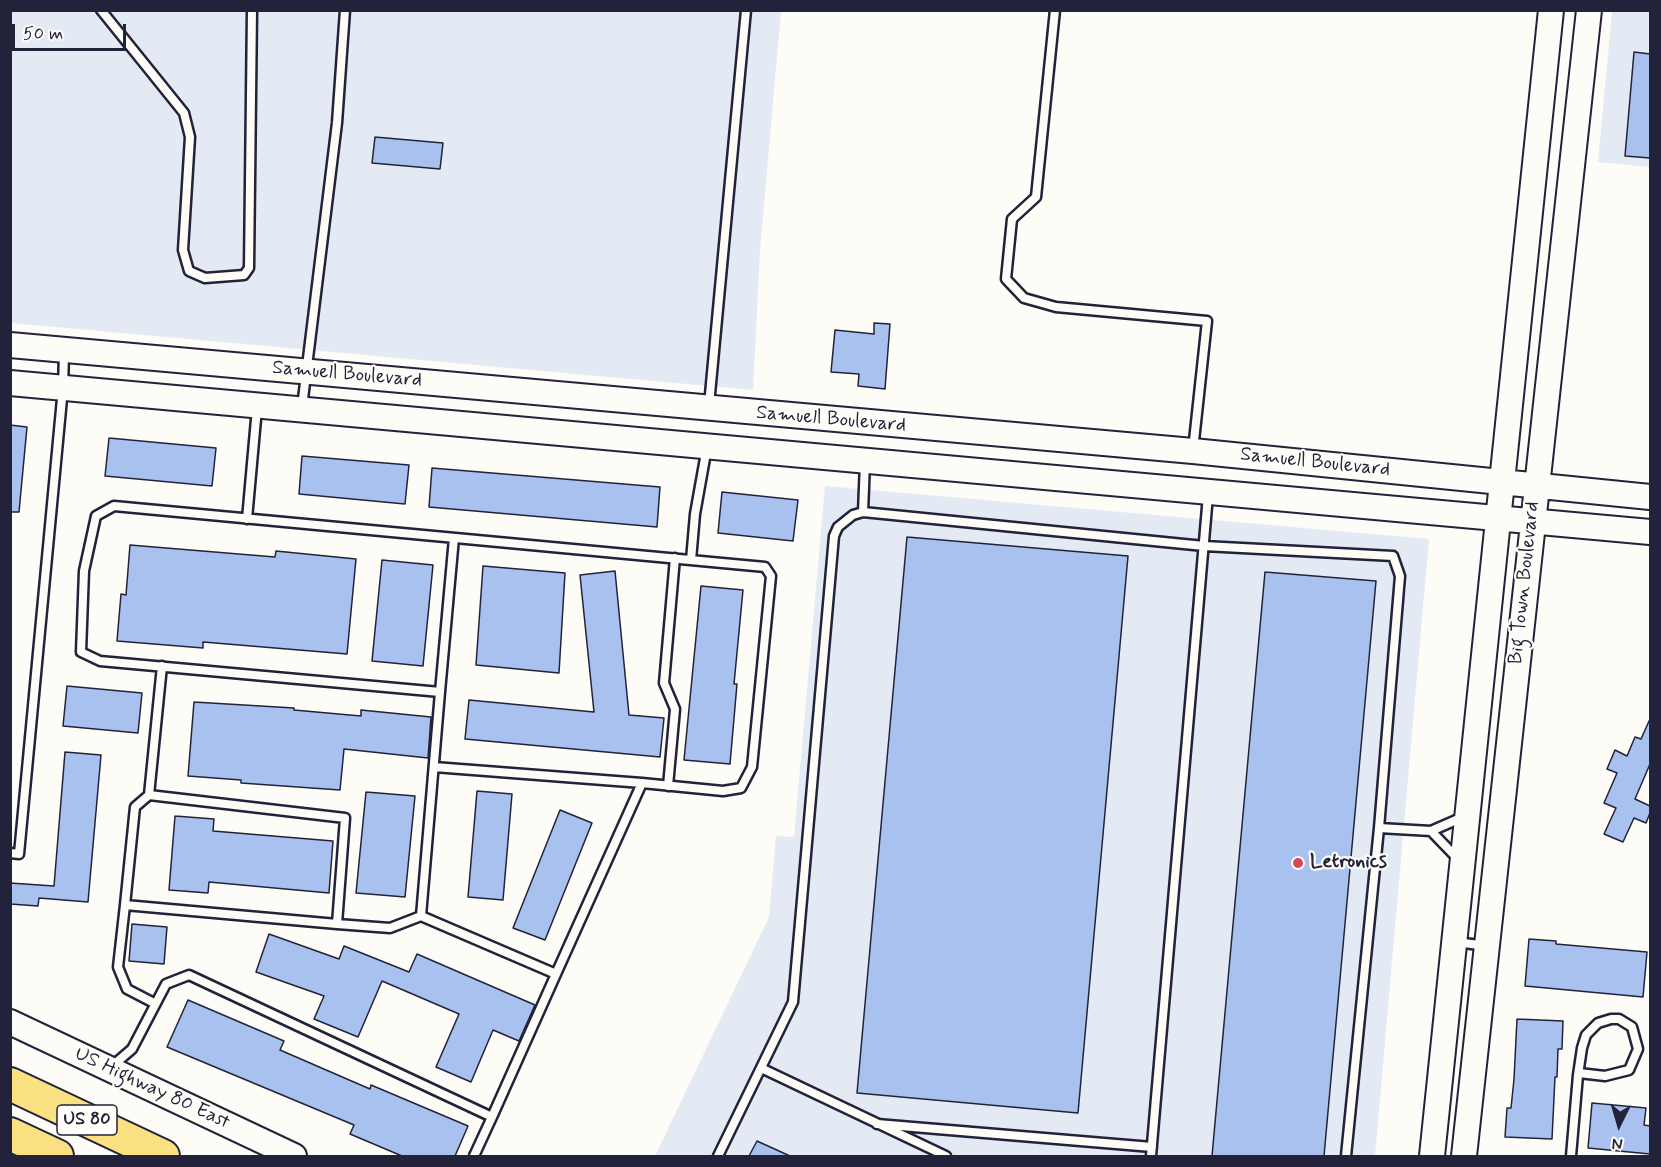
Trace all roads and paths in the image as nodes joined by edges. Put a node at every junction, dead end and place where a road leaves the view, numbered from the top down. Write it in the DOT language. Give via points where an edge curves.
graph roads {
  1 [pos="101,10"];
  2 [pos="252,10"];
  3 [pos="345,10"];
  4 [pos="746,10"];
  5 [pos="1055,10"];
  6 [pos="1551,10"];
  7 [pos="1589,10"];
  8 [pos="10,345"];
  9 [pos="64,350"];
  10 [pos="306,371"];
  11 [pos="10,383"];
  12 [pos="63,388"];
  13 [pos="257,404"];
  14 [pos="302,408"];
  15 [pos="709,409"];
  16 [pos="868,423"];
  17 [pos="707,446"];
  18 [pos="1193,451"];
  19 [pos="865,460"];
  20 [pos="1503,484"];
  21 [pos="1536,486"];
  22 [pos="1208,491"];
  23 [pos="1650,497"];
  24 [pos="863,512"];
  25 [pos="1501,517"];
  26 [pos="247,519"];
  27 [pos="1532,520"];
  28 [pos="1650,532"];
  29 [pos="454,538"];
  30 [pos="1204,546"];
  31 [pos="675,558"];
  32 [pos="691,560"];
  33 [pos="162,666"];
  34 [pos="440,692"];
  35 [pos="434,767"];
  36 [pos="642,783"];
  37 [pos="668,786"];
  38 [pos="149,795"];
  39 [pos="1469,814"];
  40 [pos="1379,828"];
  41 [pos="1431,831"];
  42 [pos="10,853"];
  43 [pos="1463,864"];
  44 [pos="125,905"];
  45 [pos="421,916"];
  46 [pos="338,924"];
  47 [pos="1455,942"];
  48 [pos="1486,946"];
  49 [pos="556,974"];
  50 [pos="154,1003"];
  51 [pos="10,1022"];
  52 [pos="110,1068"];
  53 [pos="761,1068"];
  54 [pos="1579,1073"];
  55 [pos="10,1084"];
  56 [pos="492,1117"];
  57 [pos="877,1124"];
  58 [pos="10,1134"];
  59 [pos="1151,1152"];
  60 [pos="57,1156"];
  61 [pos="163,1156"];
  62 [pos="294,1156"];
  63 [pos="474,1156"];
  64 [pos="718,1156"];
  65 [pos="946,1156"];
  66 [pos="1346,1156"];
  67 [pos="1432,1156"];
  68 [pos="1464,1156"];
  69 [pos="1571,1156"];
  1 -- 2 [label="lane" via="184,113 190,137 183,250 189,271 206,278 244,275 249,268"];
  3 -- 10 [label="lane" via="337,123"];
  4 -- 15 [label="lane"];
  5 -- 18 [label="lane" via="1036,197 1012,219 1006,279 1024,298 1056,307 1207,321"];
  6 -- 20 [label="main road, Big Town Boulevard"];
  7 -- 21 [label="main road, Big Town Boulevard"];
  8 -- 9 [label="main road, Samuell Boulevard"];
  9 -- 10 [label="main road, Samuell Boulevard"];
  9 -- 12 [label="lane"];
  10 -- 14 [label="lane"];
  10 -- 15 [label="main road, Samuell Boulevard"];
  11 -- 12 [label="main road, Samuell Boulevard"];
  12 -- 13 [label="main road, Samuell Boulevard"];
  12 -- 42 [label="lane" via="19,854"];
  13 -- 14 [label="main road, Samuell Boulevard"];
  13 -- 26 [label="lane"];
  14 -- 17 [label="main road, Samuell Boulevard"];
  15 -- 16 [label="main road, Samuell Boulevard"];
  15 -- 17 [label="main road"];
  16 -- 18 [label="main road, Samuell Boulevard"];
  16 -- 19 [label="main road"];
  17 -- 19 [label="main road, Samuell Boulevard"];
  17 -- 32 [label="lane"];
  18 -- 20 [label="main road, Samuell Boulevard"];
  19 -- 22 [label="main road, Samuell Boulevard"];
  19 -- 24 [label="lane"];
  20 -- 21 [label="main road, Samuell Boulevard"];
  20 -- 25 [label="main road, Big Town Boulevard"];
  21 -- 23 [label="main road, Samuell Boulevard"];
  21 -- 27 [label="main road, Big Town Boulevard"];
  22 -- 25 [label="main road, Samuell Boulevard"];
  22 -- 30 [label="lane"];
  24 -- 30 [label="lane"];
  24 -- 53 [label="lane" via="845,520 834,536 793,1002"];
  25 -- 27 [label="main road, Samuell Boulevard"];
  25 -- 39 [label="main road, Big Town Boulevard"];
  26 -- 29 [label="lane"];
  26 -- 33 [label="lane" via="114,506 96,516 84,571 81,652 100,661"];
  27 -- 28 [label="main road, Samuell Boulevard"];
  27 -- 48 [label="main road, Big Town Boulevard"];
  29 -- 31 [label="lane"];
  29 -- 34 [label="lane"];
  30 -- 40 [label="lane" via="1393,556 1400,576"];
  30 -- 59 [label="lane"];
  31 -- 32 [label="lane"];
  31 -- 37 [label="lane" via="664,683 675,709"];
  32 -- 37 [label="lane" via="765,567 771,576 752,767 741,788"];
  33 -- 34 [label="lane"];
  33 -- 38 [label="lane"];
  34 -- 35 [label="lane"];
  35 -- 36 [label="lane"];
  35 -- 45 [label="lane"];
  36 -- 37 [label="lane"];
  36 -- 49 [label="lane"];
  38 -- 44 [label="lane" via="135,807"];
  38 -- 46 [label="lane" via="345,818"];
  39 -- 41 [label="lane"];
  39 -- 43 [label="main road, Big Town Boulevard"];
  40 -- 41 [label="lane"];
  40 -- 66 [label="lane"];
  41 -- 43 [label="lane"];
  43 -- 47 [label="main road, Big Town Boulevard"];
  44 -- 46 [label="lane"];
  44 -- 50 [label="lane" via="118,967 127,989"];
  45 -- 46 [label="lane" via="390,928"];
  45 -- 49 [label="lane"];
  47 -- 48 [label="lane"];
  47 -- 67 [label="main road, Big Town Boulevard"];
  48 -- 68 [label="main road, Big Town Boulevard"];
  49 -- 56 [label="lane"];
  50 -- 52 [label="lane" via="132,1049"];
  50 -- 56 [label="lane" via="166,984 189,975"];
  51 -- 52 [label="main road, US Highway 80 East"];
  52 -- 62 [label="main road, US Highway 80 East"];
  53 -- 57 [label="lane"];
  53 -- 64 [label="lane"];
  54 -- 54 [label="lane" via="1582,1048 1591,1028 1619,1019 1632,1027 1638,1049 1629,1070 1605,1076"];
  54 -- 69 [label="lane"];
  55 -- 61 [label="highway, US 80"];
  56 -- 63 [label="lane"];
  57 -- 59 [label="lane"];
  57 -- 65 [label="lane"];
  58 -- 60 [label="highway, US 80"];
}
